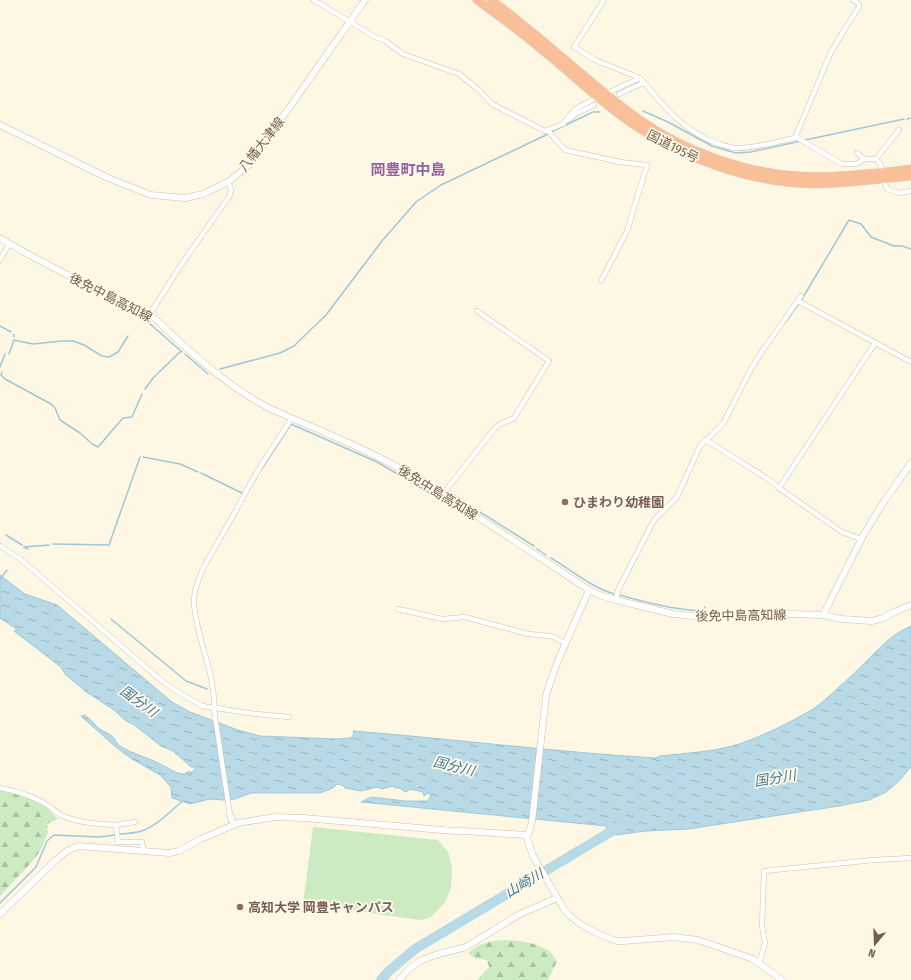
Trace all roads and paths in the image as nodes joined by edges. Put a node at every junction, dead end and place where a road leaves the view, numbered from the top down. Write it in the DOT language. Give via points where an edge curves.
graph roads {
  1 [pos="314,0"];
  2 [pos="365,0"];
  3 [pos="478,0"];
  4 [pos="491,0"];
  5 [pos="604,0"];
  6 [pos="853,0"];
  7 [pos="350,21"];
  8 [pos="641,80"];
  9 [pos="606,94"];
  10 [pos="619,94"];
  11 [pos="598,98"];
  12 [pos="594,105"];
  13 [pos="0,124"];
  14 [pos="563,124"];
  15 [pos="899,130"];
  16 [pos="549,132"];
  17 [pos="800,139"];
  18 [pos="857,153"];
  19 [pos="865,159"];
  20 [pos="876,159"];
  21 [pos="911,169"];
  22 [pos="882,176"];
  23 [pos="911,176"];
  24 [pos="228,182"];
  25 [pos="911,191"];
  26 [pos="0,238"];
  27 [pos="10,244"];
  28 [pos="0,260"];
  29 [pos="601,281"];
  30 [pos="801,296"];
  31 [pos="798,301"];
  32 [pos="477,311"];
  33 [pos="150,314"];
  34 [pos="874,343"];
  35 [pos="911,362"];
  36 [pos="292,418"];
  37 [pos="706,440"];
  38 [pos="911,463"];
  39 [pos="779,488"];
  40 [pos="443,494"];
  41 [pos="861,539"];
  42 [pos="0,546"];
  43 [pos="590,590"];
  44 [pos="616,600"];
  45 [pos="911,605"];
  46 [pos="398,609"];
  47 [pos="823,615"];
  48 [pos="565,643"];
  49 [pos="214,709"];
  50 [pos="289,717"];
  51 [pos="0,788"];
  52 [pos="230,815"];
  53 [pos="136,822"];
  54 [pos="234,825"];
  55 [pos="116,827"];
  56 [pos="526,835"];
  57 [pos="143,850"];
  58 [pos="911,858"];
  59 [pos="557,898"];
  60 [pos="0,914"];
  61 [pos="759,963"];
  62 [pos="399,980"];
  63 [pos="782,980"];
  1 -- 7 [label="street"];
  2 -- 7 [label="street, 八幡大津線"];
  3 -- 11 [label="highway, 国道195号" via="542,49"];
  4 -- 9 [label="highway, 国道195号" via="564,57"];
  5 -- 8 [label="street" via="574,47 595,60"];
  6 -- 17 [label="street" via="859,7 832,52"];
  7 -- 16 [label="street" via="403,54 459,74 492,104"];
  7 -- 24 [label="street, 八幡大津線" via="249,164"];
  8 -- 9 [label="street"];
  8 -- 10 [label="street"];
  8 -- 17 [label="street" via="679,122 713,142 732,147 750,147"];
  9 -- 11 [label="street"];
  9 -- 22 [label="highway, 国道195号" via="640,120 676,142 744,167 797,176"];
  11 -- 14 [label="street" via="575,109"];
  11 -- 22 [label="highway, 国道195号" via="630,122 671,147 750,176 814,184"];
  12 -- 14 [label="street" via="577,113"];
  13 -- 24 [label="street, 八幡大津線" via="108,178 151,196 185,198 203,194"];
  14 -- 16 [label="street"];
  15 -- 20 [label="street"];
  16 -- 29 [label="street" via="565,150 620,162 648,165 628,230"];
  17 -- 19 [label="street" via="842,164 856,164"];
  18 -- 19 [label="street"];
  19 -- 20 [label="street"];
  20 -- 22 [label="street" via="881,165"];
  21 -- 22 [label="highway, 国道195号"];
  22 -- 23 [label="highway, 国道195号"];
  22 -- 25 [label="street" via="887,189 899,193"];
  24 -- 33 [label="street" via="230,195"];
  26 -- 27 [label="street, 後免中島高知線"];
  27 -- 28 [label="street"];
  27 -- 33 [label="street, 後免中島高知線" via="52,268 142,313"];
  30 -- 31 [label="street"];
  31 -- 34 [label="street"];
  31 -- 37 [label="street" via="752,367 725,420"];
  32 -- 40 [label="street" via="550,361 514,418 495,428"];
  33 -- 36 [label="street, 後免中島高知線" via="232,386"];
  34 -- 35 [label="street"];
  34 -- 39 [label="street"];
  36 -- 40 [label="street, 後免中島高知線" via="368,451"];
  36 -- 49 [label="street" via="253,479 196,586 196,622 210,672"];
  37 -- 39 [label="street"];
  37 -- 44 [label="street" via="700,446 677,498 654,520 647,532 618,590"];
  38 -- 41 [label="street"];
  39 -- 41 [label="street" via="842,532"];
  40 -- 43 [label="street, 後免中島高知線"];
  41 -- 47 [label="street"];
  42 -- 49 [label="street" via="28,566 167,685 202,706"];
  43 -- 44 [label="street, 後免中島高知線"];
  43 -- 48 [label="street"];
  44 -- 47 [label="street, 後免中島高知線" via="692,616"];
  45 -- 47 [label="street, 後免中島高知線" via="878,620 840,619"];
  46 -- 48 [label="street" via="438,618 465,617 532,635 551,636"];
  48 -- 56 [label="street" via="546,695 532,822"];
  49 -- 50 [label="street"];
  49 -- 52 [label="street"];
  51 -- 55 [label="street" via="33,797 60,815 71,819"];
  52 -- 54 [label="street"];
  53 -- 55 [label="street"];
  54 -- 56 [label="street" via="257,819 285,817"];
  54 -- 57 [label="street" via="179,851 169,853"];
  55 -- 57 [label="street" via="118,842 142,842"];
  56 -- 59 [label="street" via="533,856"];
  57 -- 60 [label="street" via="78,846 56,860"];
  58 -- 61 [label="street" via="764,872 762,926 765,943"];
  59 -- 61 [label="street" via="574,920 611,938 624,941 674,937 698,940 747,956"];
  59 -- 62 [label="street" via="520,914 466,947 420,961"];
  61 -- 63 [label="street"];
}
